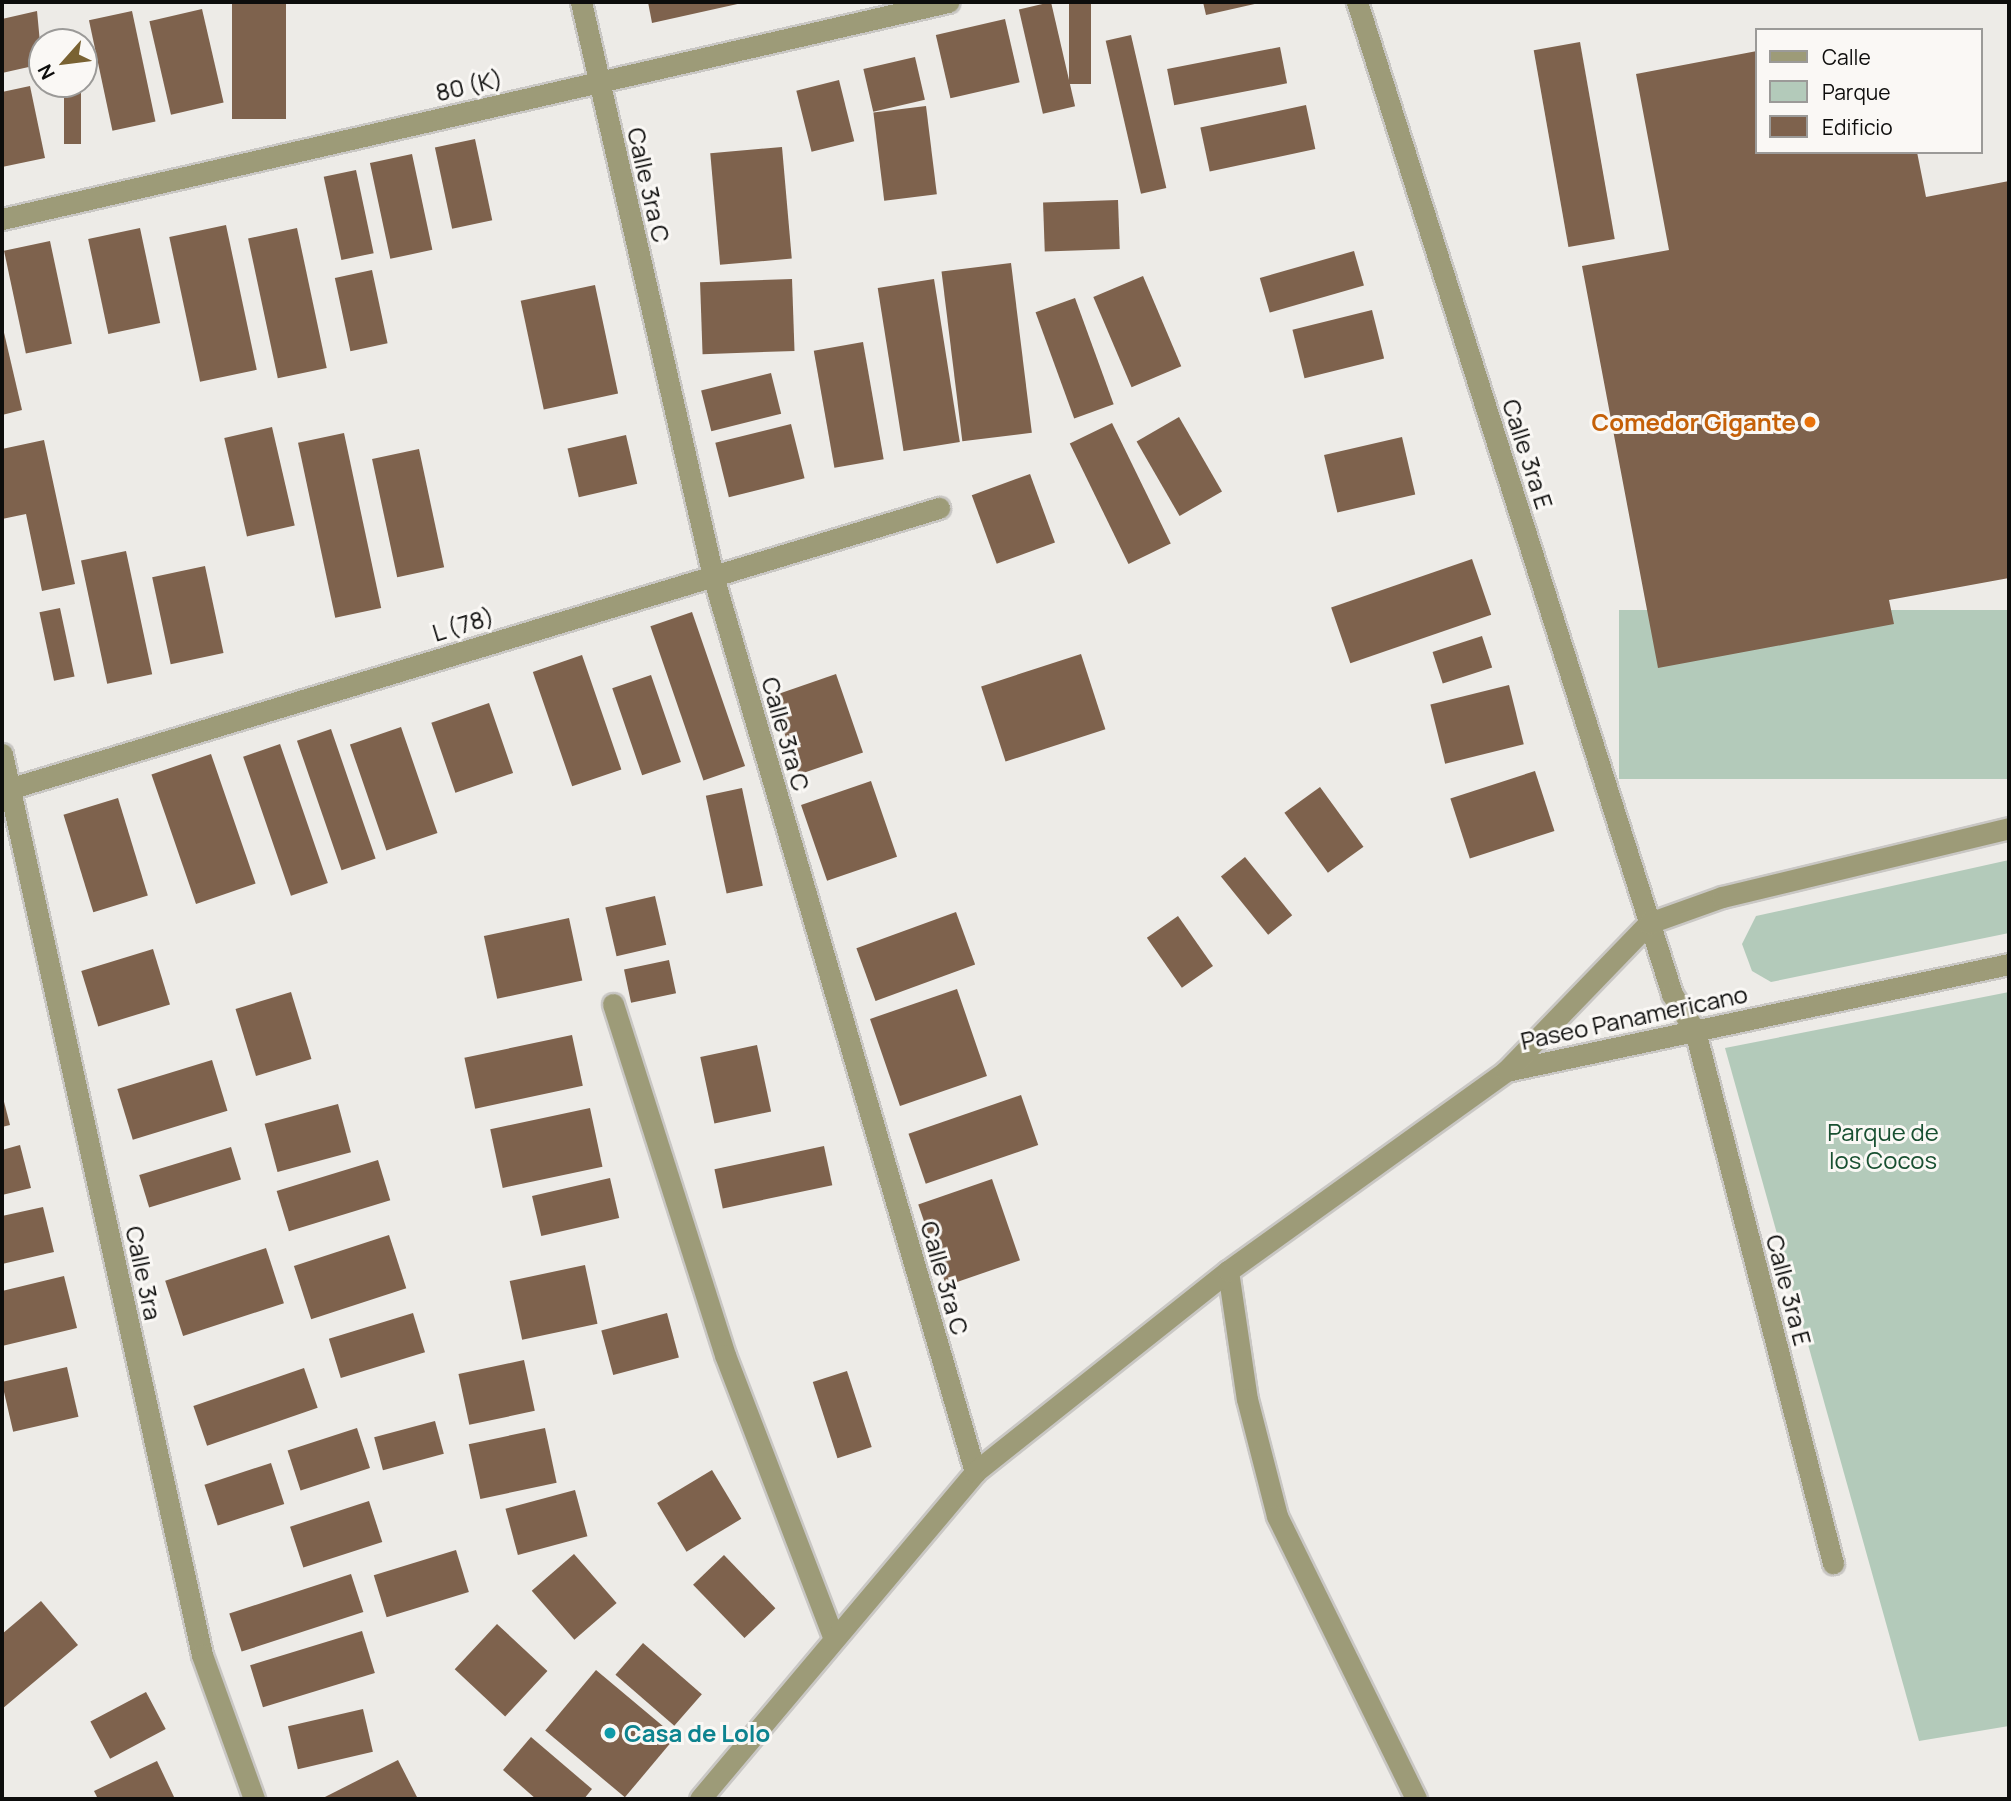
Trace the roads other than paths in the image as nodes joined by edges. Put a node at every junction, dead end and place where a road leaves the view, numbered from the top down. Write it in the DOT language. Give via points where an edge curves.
graph roads {
  1 [pos="581,2"];
  2 [pos="948,2"];
  3 [pos="1357,2"];
  4 [pos="598,82"];
  5 [pos="2,219"];
  6 [pos="939,508"];
  7 [pos="713,576"];
  8 [pos="2,754"];
  9 [pos="6,790"];
  10 [pos="2009,828"];
  11 [pos="1649,923"];
  12 [pos="2009,964"];
  13 [pos="613,1004"];
  14 [pos="1695,1031"];
  15 [pos="1506,1071"];
  16 [pos="1228,1271"];
  17 [pos="975,1472"];
  18 [pos="1833,1563"];
  19 [pos="833,1636"];
  20 [pos="254,1799"];
  21 [pos="700,1799"];
  22 [pos="1416,1799"];
  1 -- 4 [label="street, Calle 3ra C"];
  2 -- 4 [label="street, 80 (K)"];
  3 -- 11 [label="street, Calle 3ra E"];
  4 -- 5 [label="street, 80 (K)"];
  4 -- 7 [label="street, Calle 3ra C"];
  6 -- 7 [label="street, L (78)"];
  7 -- 9 [label="street, L (78)"];
  7 -- 17 [label="street, Calle 3ra C"];
  8 -- 9 [label="street, Calle 3ra"];
  9 -- 20 [label="street, Calle 3ra" via="202,1655"];
  10 -- 11 [label="street, Paseo Panamericano" via="1722,897"];
  11 -- 14 [label="street, Calle 3ra E" via="1672,994"];
  11 -- 15 [label="street, Paseo Panamericano"];
  12 -- 14 [label="street, Paseo Panamericano"];
  13 -- 19 [label="street" via="725,1355"];
  14 -- 15 [label="street, Paseo Panamericano"];
  14 -- 18 [label="street, Calle 3ra E"];
  15 -- 16 [label="street"];
  16 -- 17 [label="street"];
  16 -- 22 [label="street" via="1247,1399 1276,1516"];
  17 -- 19 [label="street"];
  19 -- 21 [label="street"];
}
